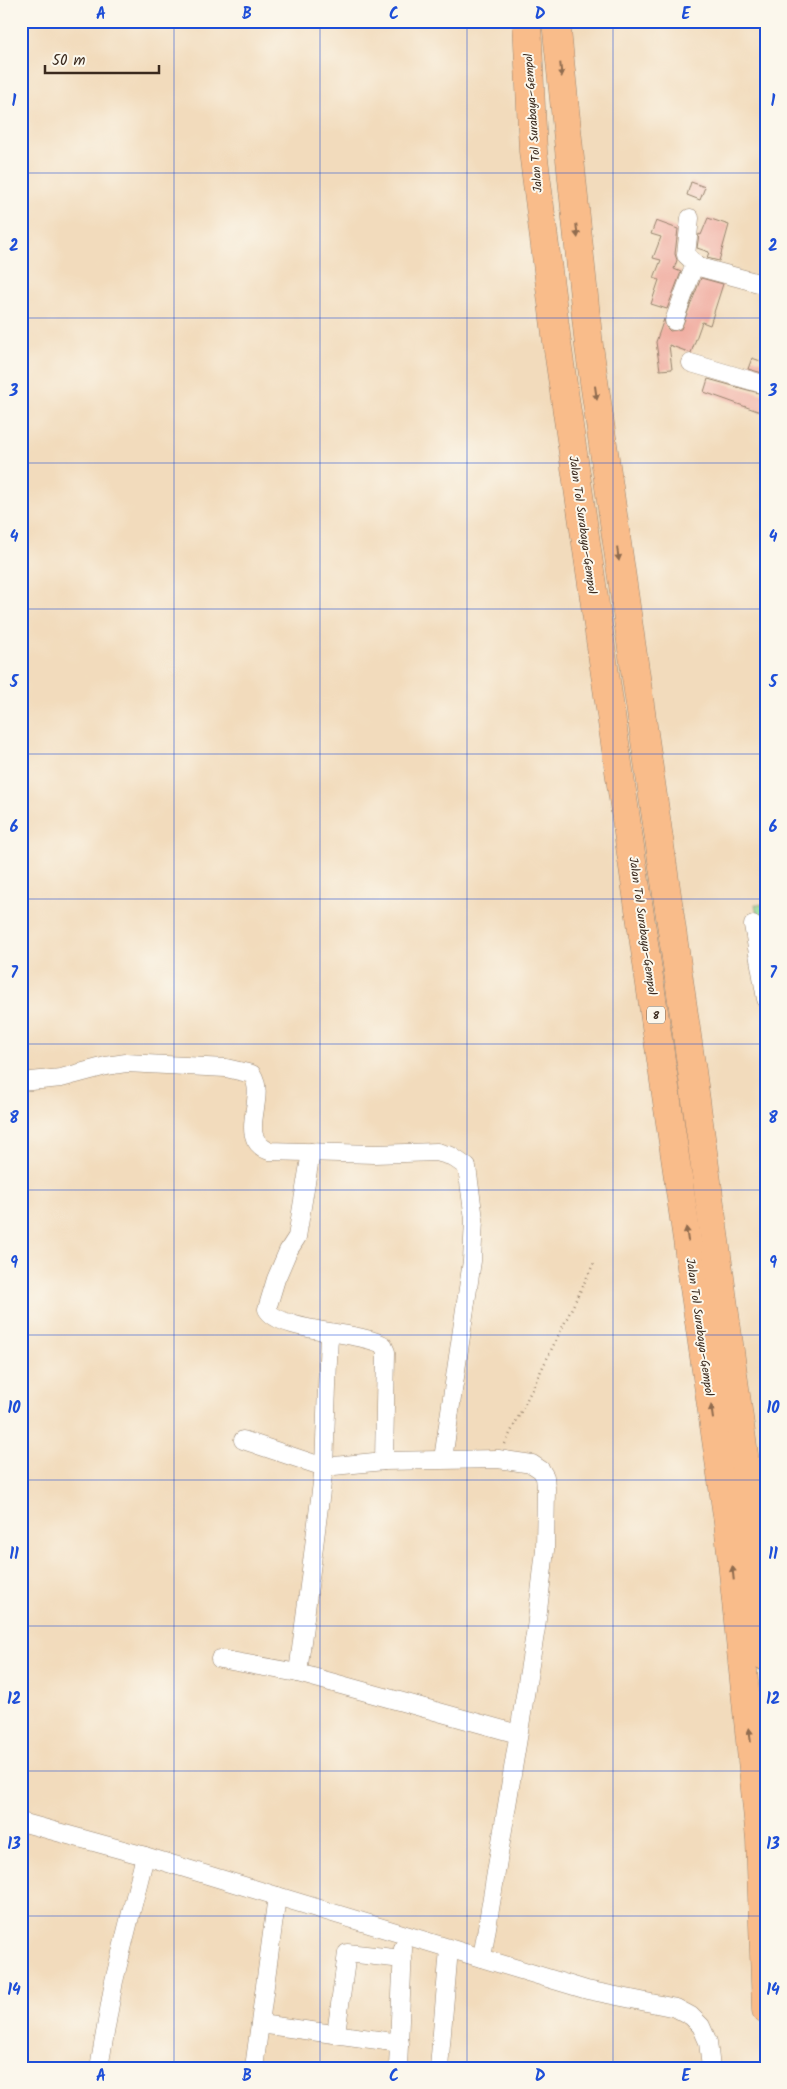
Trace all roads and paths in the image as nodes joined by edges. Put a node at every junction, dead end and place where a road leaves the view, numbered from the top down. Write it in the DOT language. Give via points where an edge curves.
graph roads {
  1 [pos="527,21"];
  2 [pos="556,21"];
  3 [pos="690,218"];
  4 [pos="695,263"];
  5 [pos="766,285"];
  6 [pos="674,321"];
  7 [pos="691,363"];
  8 [pos="766,385"];
  9 [pos="753,925"];
  10 [pos="766,999"];
  11 [pos="21,1082"];
  12 [pos="312,1152"];
  13 [pos="595,1261"];
  14 [pos="329,1334"];
  15 [pos="243,1440"];
  16 [pos="443,1459"];
  17 [pos="498,1459"];
  18 [pos="384,1461"];
  19 [pos="324,1467"];
  20 [pos="220,1658"];
  21 [pos="766,1658"];
  22 [pos="298,1673"];
  23 [pos="518,1734"];
  24 [pos="21,1822"];
  25 [pos="145,1856"];
  26 [pos="277,1896"];
  27 [pos="404,1936"];
  28 [pos="448,1949"];
  29 [pos="482,1958"];
  30 [pos="403,1959"];
  31 [pos="766,2010"];
  32 [pos="260,2024"];
  33 [pos="336,2034"];
  34 [pos="400,2043"];
  35 [pos="99,2068"];
  36 [pos="254,2068"];
  37 [pos="398,2068"];
  38 [pos="439,2068"];
  39 [pos="711,2068"];
  31 -- 1 [label="highway, Jalan Tol Surabaya–Gempol / 8, one-way" via="760,1839 728,1522 558,350 532,151"];
  2 -- 21 [label="highway, Jalan Tol Surabaya–Gempol / 8, one-way" via="589,346 753,1521"];
  3 -- 4 [label="street" via="686,255"];
  4 -- 5 [label="street" via="699,267"];
  4 -- 6 [label="street"];
  7 -- 8 [label="street"];
  9 -- 10 [label="street"];
  11 -- 12 [label="street" via="60,1078 126,1064 243,1070 252,1074 257,1088 255,1143 269,1151"];
  12 -- 14 [label="street" via="297,1237 276,1279 268,1309 277,1318"];
  12 -- 16 [label="street" via="437,1152 467,1167 474,1219 472,1261"];
  13 -- 17 [label="path"];
  14 -- 18 [label="street" via="380,1342 386,1348"];
  14 -- 19 [label="street"];
  15 -- 19 [label="street"];
  16 -- 17 [label="street"];
  16 -- 18 [label="street"];
  17 -- 23 [label="street" via="532,1464 541,1470 546,1488 545,1550"];
  18 -- 19 [label="street"];
  19 -- 22 [label="street"];
  20 -- 22 [label="street"];
  22 -- 23 [label="street"];
  23 -- 29 [label="street"];
  24 -- 25 [label="street"];
  25 -- 26 [label="street"];
  25 -- 35 [label="street" via="114,1981"];
  26 -- 27 [label="street"];
  26 -- 32 [label="street"];
  27 -- 28 [label="street"];
  27 -- 30 [label="street"];
  28 -- 29 [label="street"];
  28 -- 38 [label="street"];
  29 -- 39 [label="street" via="587,1990 676,2008 701,2026 708,2042"];
  30 -- 33 [label="street" via="348,1952"];
  30 -- 34 [label="street"];
  32 -- 33 [label="street"];
  32 -- 36 [label="street"];
  33 -- 34 [label="street"];
  34 -- 37 [label="street"];
}
